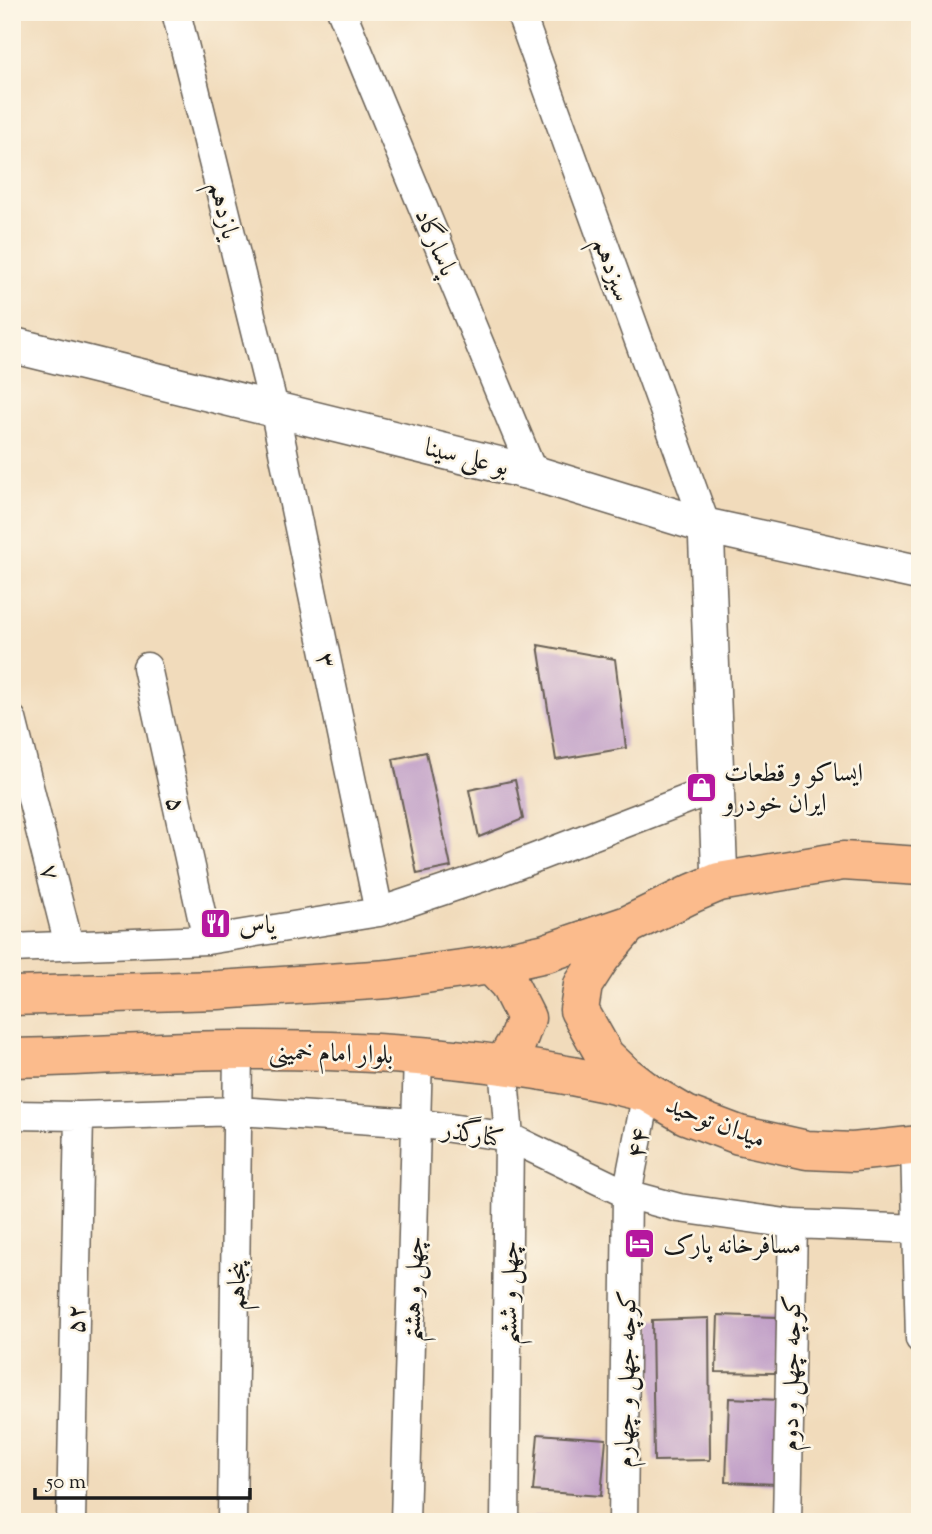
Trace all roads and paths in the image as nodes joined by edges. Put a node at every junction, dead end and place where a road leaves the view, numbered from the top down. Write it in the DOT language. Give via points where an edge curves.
graph roads {
  1 [pos="176,12"];
  2 [pos="342,12"];
  3 [pos="520,12"];
  4 [pos="12,345"];
  5 [pos="274,408"];
  6 [pos="533,473"];
  7 [pos="706,526"];
  8 [pos="920,573"];
  9 [pos="147,667"];
  10 [pos="12,719"];
  11 [pos="716,788"];
  12 [pos="920,866"];
  13 [pos="720,882"];
  14 [pos="379,912"];
  15 [pos="628,925"];
  16 [pos="207,940"];
  17 [pos="69,945"];
  18 [pos="12,948"];
  19 [pos="491,965"];
  20 [pos="12,996"];
  21 [pos="238,1049"];
  22 [pos="418,1055"];
  23 [pos="12,1058"];
  24 [pos="503,1065"];
  25 [pos="647,1092"];
  26 [pos="239,1111"];
  27 [pos="12,1115"];
  28 [pos="79,1116"];
  29 [pos="417,1123"];
  30 [pos="509,1138"];
  31 [pos="917,1146"];
  32 [pos="627,1194"];
  33 [pos="793,1224"];
  34 [pos="918,1229"];
  35 [pos="920,1339"];
  36 [pos="71,1522"];
  37 [pos="232,1522"];
  38 [pos="405,1522"];
  39 [pos="505,1522"];
  40 [pos="623,1522"];
  41 [pos="787,1522"];
  1 -- 5 [label="street, یازدهم"];
  2 -- 6 [label="street, پاسارگاد"];
  3 -- 7 [label="street, سیزدهم"];
  4 -- 5 [label="street, بو علی سینا"];
  5 -- 6 [label="street, بو علی سینا"];
  5 -- 14 [label="street, ۳"];
  6 -- 7 [label="street, بو علی سینا"];
  7 -- 8 [label="street, بو علی سینا"];
  7 -- 11 [label="street"];
  9 -- 16 [label="street, ۵"];
  10 -- 17 [label="street, ۷"];
  11 -- 13 [label="street"];
  11 -- 14 [label="street" via="502,871"];
  12 -- 13 [label="main road, میدان توحید" via="843,861"];
  13 -- 15 [label="main road, میدان توحید"];
  14 -- 16 [label="street"];
  15 -- 19 [label="main road" via="546,953"];
  15 -- 25 [label="main road, میدان توحید" via="583,985 579,1010 605,1056"];
  16 -- 17 [label="street"];
  17 -- 18 [label="street"];
  19 -- 20 [label="main road" via="389,979"];
  19 -- 24 [label="main road" via="509,984 526,1018"];
  21 -- 22 [label="main road, بلوار امام خمینی"];
  21 -- 23 [label="main road, بلوار امام خمینی"];
  21 -- 26 [label="street, پنجاهم"];
  22 -- 24 [label="main road, بلوار امام خمینی"];
  22 -- 29 [label="street, چهل و هشتم"];
  24 -- 25 [label="main road, بلوار امام خمینی"];
  24 -- 30 [label="street, چهل و ششم"];
  25 -- 31 [label="main road, میدان توحید" via="686,1115 772,1143 853,1152"];
  25 -- 32 [label="street, ۴۴"];
  26 -- 28 [label="street, کنارگذر"];
  26 -- 29 [label="street, کنارگذر"];
  26 -- 37 [label="street, پنجاهم"];
  27 -- 28 [label="street, کنارگذر"];
  28 -- 36 [label="street, ۵۲"];
  29 -- 30 [label="street, کنارگذر"];
  29 -- 38 [label="street, چهل و هشتم"];
  30 -- 32 [label="street, کنارگذر"];
  30 -- 39 [label="street, چهل و ششم"];
  31 -- 34 [label="street"];
  32 -- 33 [label="street, کنارگذر" via="679,1208"];
  32 -- 40 [label="street, کوچه جهل و چهارم"];
  33 -- 34 [label="street, کنارگذر"];
  33 -- 41 [label="street, کوچه چهل و دوم"];
  34 -- 35 [label="street"];
}
